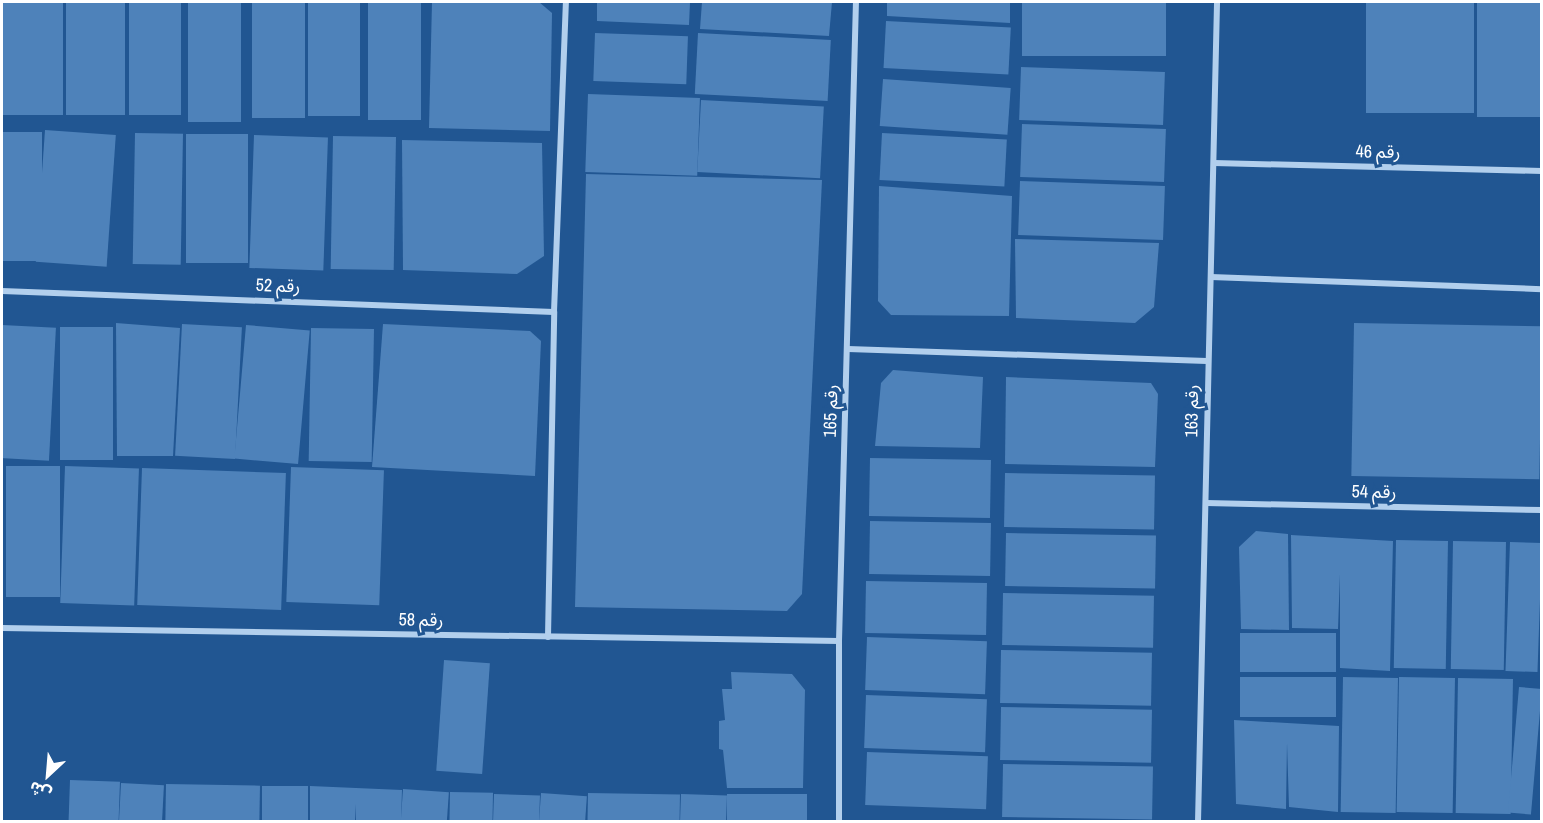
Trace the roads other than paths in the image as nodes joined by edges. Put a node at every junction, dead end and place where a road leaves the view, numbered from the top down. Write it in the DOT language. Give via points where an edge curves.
graph roads {
  1 [pos="566,2"];
  2 [pos="856,2"];
  3 [pos="1217,2"];
  4 [pos="1214,163"];
  5 [pos="1542,171"];
  6 [pos="1211,278"];
  7 [pos="1542,289"];
  8 [pos="2,291"];
  9 [pos="554,312"];
  10 [pos="848,349"];
  11 [pos="1207,361"];
  12 [pos="1206,503"];
  13 [pos="1542,510"];
  14 [pos="2,628"];
  15 [pos="548,638"];
  16 [pos="839,641"];
  17 [pos="839,822"];
  18 [pos="1198,822"];
  1 -- 9 [label="street"];
  2 -- 10 [label="street, رقم 165"];
  3 -- 4 [label="street, رقم 163"];
  4 -- 5 [label="street, رقم 46"];
  4 -- 6 [label="street, رقم 163"];
  6 -- 7 [label="street"];
  6 -- 11 [label="street, رقم 163"];
  8 -- 9 [label="street, رقم 52"];
  9 -- 15 [label="street"];
  10 -- 11 [label="street"];
  10 -- 16 [label="street, رقم 165"];
  11 -- 12 [label="street, رقم 163"];
  12 -- 13 [label="street, رقم 54"];
  12 -- 18 [label="street, رقم 163"];
  14 -- 15 [label="street, رقم 58"];
  15 -- 16 [label="street, رقم 58"];
  16 -- 17 [label="street, رقم 165"];
}
